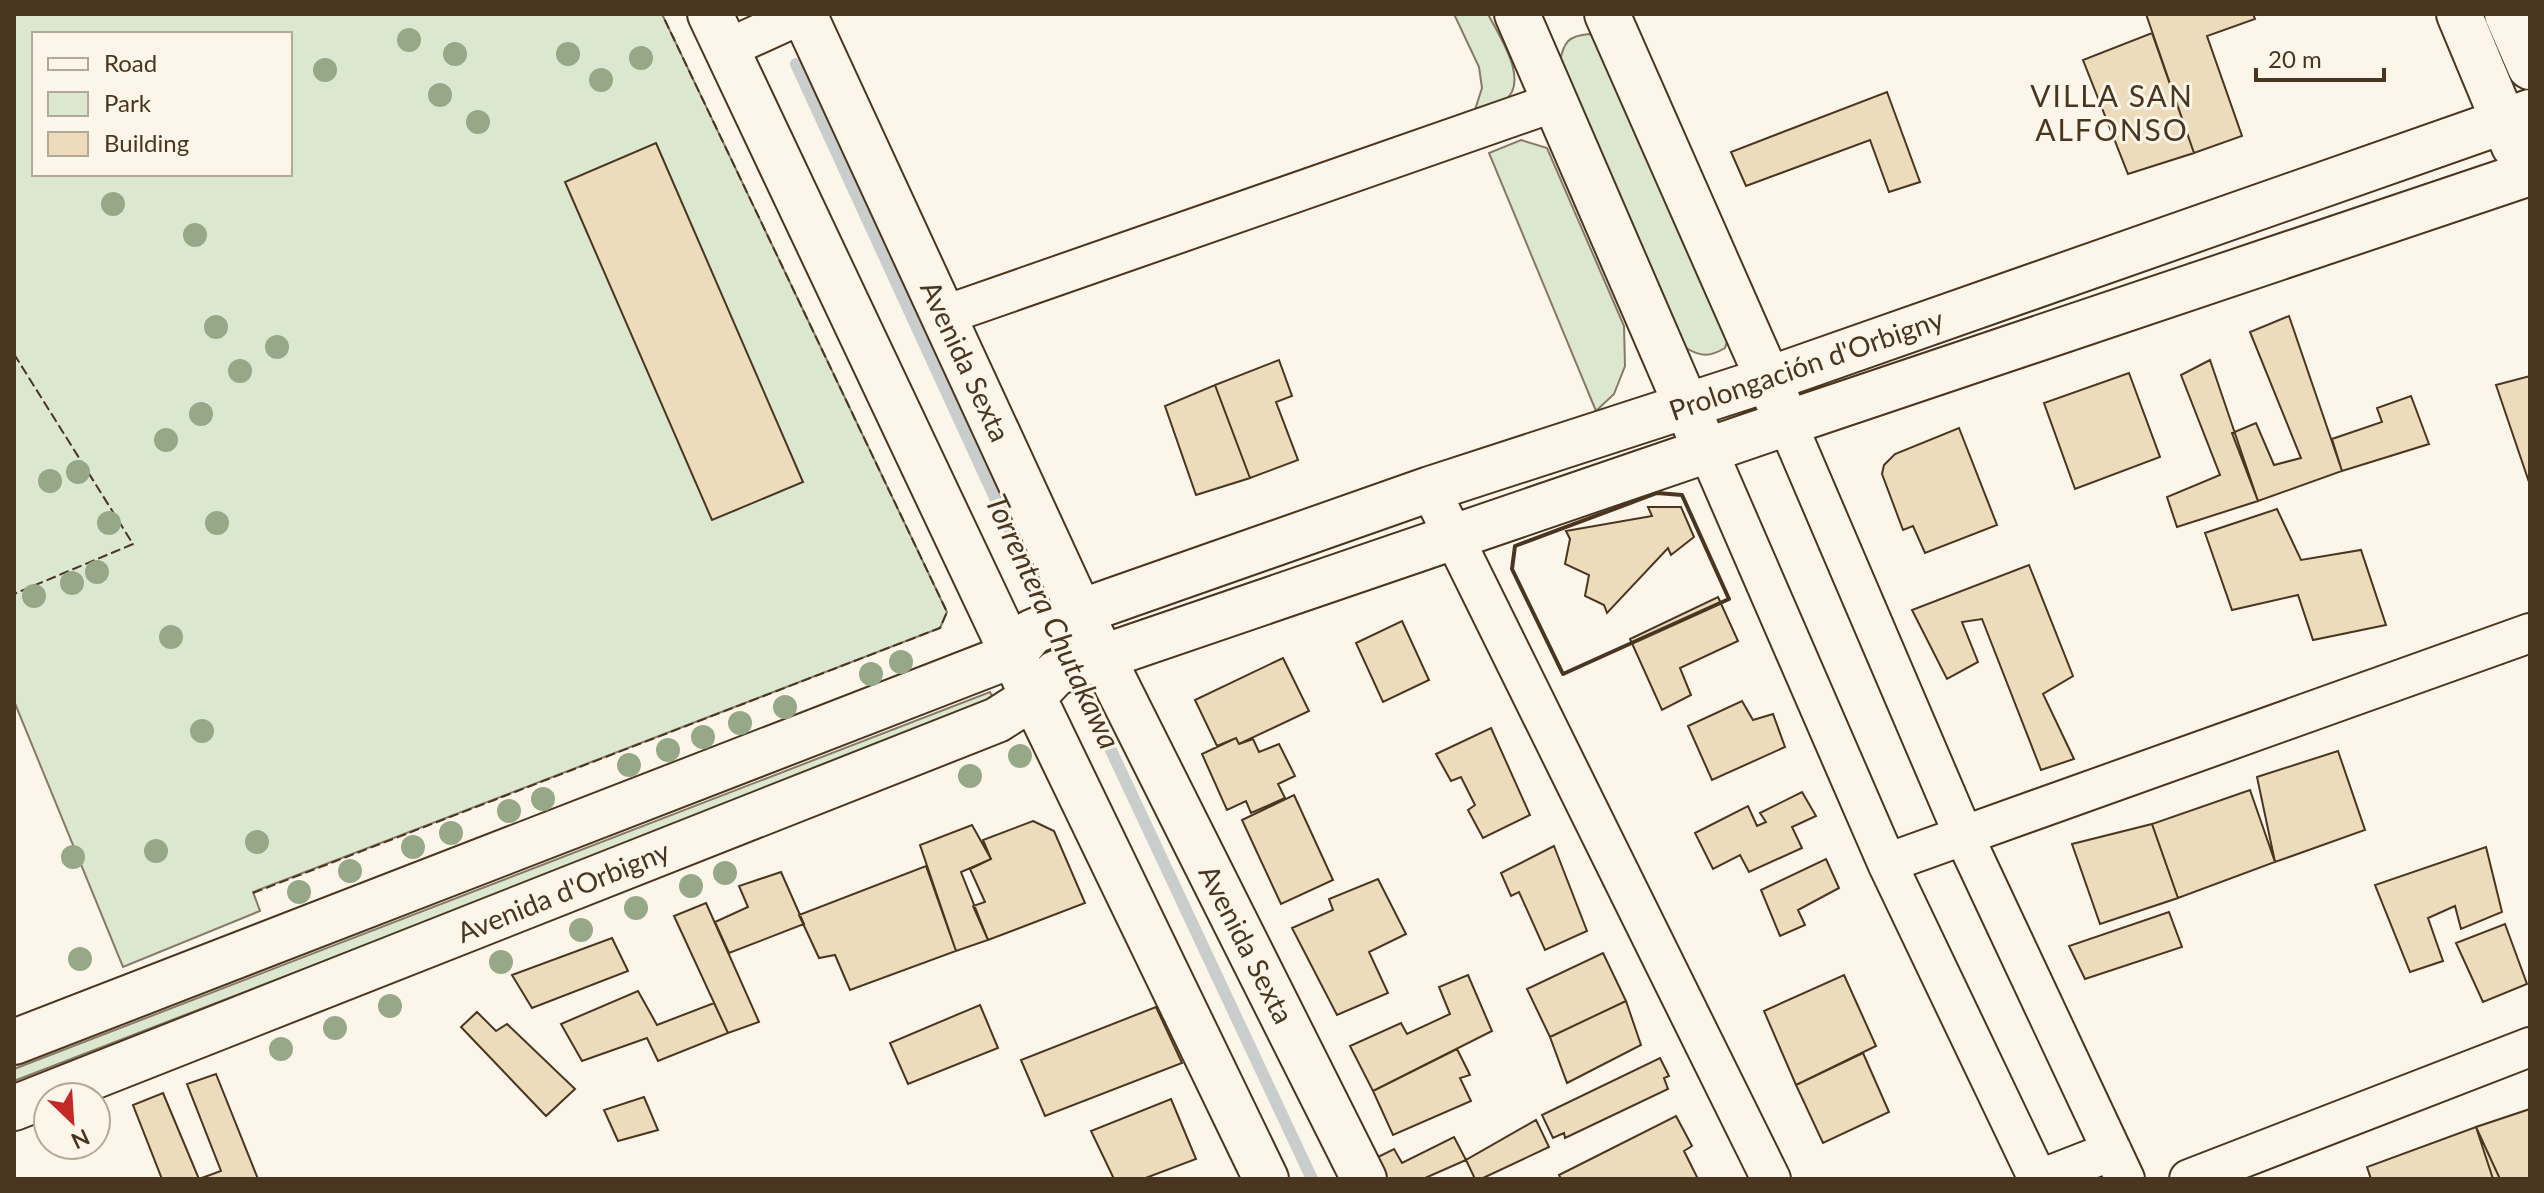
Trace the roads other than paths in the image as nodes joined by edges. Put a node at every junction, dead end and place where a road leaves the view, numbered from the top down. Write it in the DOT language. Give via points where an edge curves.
graph roads {
  1 [pos="1517,14"];
  2 [pos="1607,14"];
  3 [pos="2459,14"];
  4 [pos="2507,14"];
  5 [pos="766,24"];
  6 [pos="2530,67"];
  7 [pos="1555,102"];
  8 [pos="2517,116"];
  9 [pos="2528,177"];
  10 [pos="945,315"];
  11 [pos="1769,379"];
  12 [pos="1685,406"];
  13 [pos="1787,423"];
  14 [pos="1708,451"];
  15 [pos="1430,489"];
  16 [pos="1454,536"];
  17 [pos="1079,612"];
  18 [pos="2530,633"];
  19 [pos="1023,644"];
  20 [pos="1100,658"];
  21 [pos="1045,685"];
  22 [pos="1963,834"];
  23 [pos="1887,863"];
  24 [pos="14,1042"];
  25 [pos="2530,1047"];
  26 [pos="14,1108"];
  27 [pos="2119,1165"];
  28 [pos="1266,1179"];
  29 [pos="1364,1179"];
  30 [pos="1771,1179"];
  31 [pos="2039,1179"];
  32 [pos="2189,1179"];
  1 -- 7 [label="main road"];
  2 -- 11 [label="main road"];
  3 -- 8 [label="main road"];
  4 -- 6 [label="main road"];
  5 -- 10 [label="main road, Avenida Sexta"];
  5 -- 19 [label="main road, Avenida Sexta"];
  7 -- 10 [label="street"];
  7 -- 12 [label="main road"];
  8 -- 9 [label="main road"];
  8 -- 11 [label="main road, Prolongación d'Orbigny"];
  9 -- 13 [label="main road, Prolongación d'Orbigny"];
  10 -- 17 [label="main road, Avenida Sexta"];
  11 -- 12 [label="main road, Prolongación d'Orbigny"];
  11 -- 13 [label="main road"];
  12 -- 14 [label="main road"];
  12 -- 15 [label="main road, Prolongación d'Orbigny"];
  13 -- 14 [label="main road, Prolongación d'Orbigny"];
  13 -- 22 [label="street"];
  14 -- 16 [label="main road, Prolongación d'Orbigny"];
  14 -- 23 [label="street"];
  15 -- 16 [label="street"];
  15 -- 17 [label="main road, Prolongación d'Orbigny"];
  16 -- 20 [label="main road, Prolongación d'Orbigny"];
  16 -- 30 [label="street"];
  17 -- 19 [label="main road, Avenida d'Orbigny"];
  17 -- 20 [label="main road, Avenida Sexta"];
  18 -- 22 [label="street"];
  19 -- 21 [label="main road, Avenida Sexta"];
  19 -- 24 [label="main road, Avenida d'Orbigny"];
  20 -- 21 [label="main road, Avenida d'Orbigny"];
  20 -- 29 [label="main road, Avenida Sexta"];
  21 -- 26 [label="main road, Avenida d'Orbigny" via="997,720"];
  21 -- 28 [label="main road, Avenida Sexta"];
  22 -- 23 [label="street"];
  22 -- 27 [label="street"];
  23 -- 31 [label="street"];
  25 -- 32 [label="street"];
  27 -- 31 [label="street"];
}
